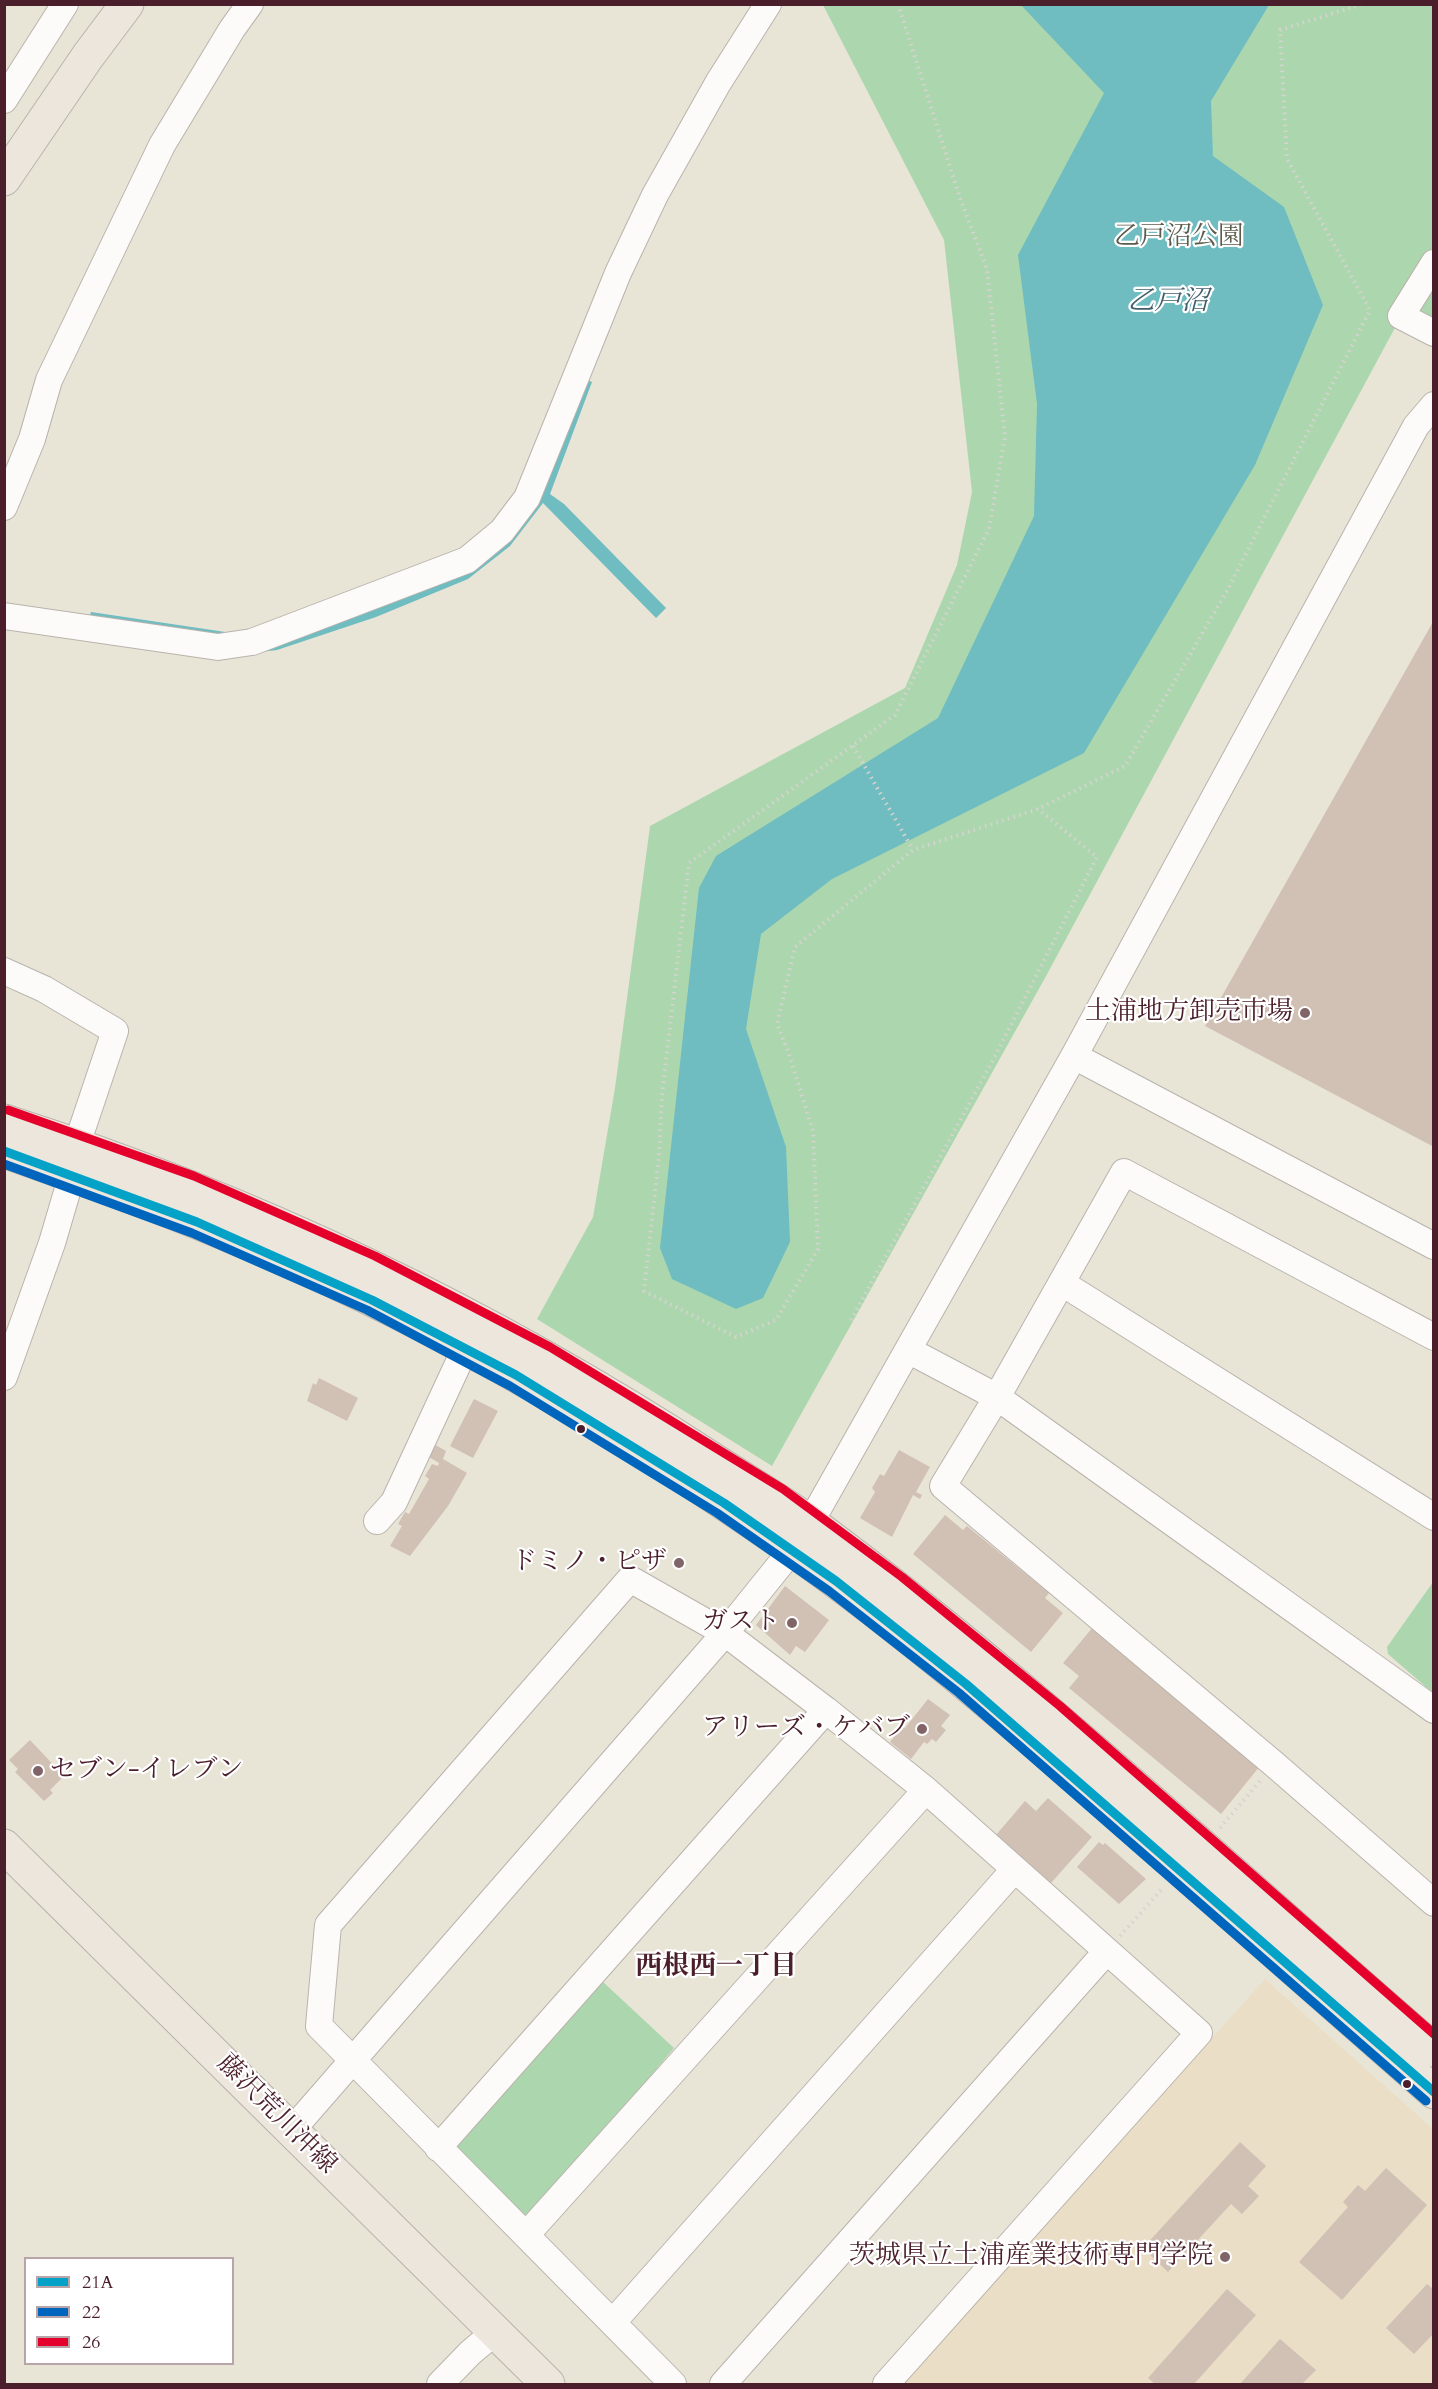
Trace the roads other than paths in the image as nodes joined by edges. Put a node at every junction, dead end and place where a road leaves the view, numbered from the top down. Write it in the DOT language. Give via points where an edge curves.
graph roads {
  1 [pos="65,4"];
  2 [pos="126,4"];
  3 [pos="250,4"];
  4 [pos="768,4"];
  5 [pos="4,100"];
  6 [pos="4,178"];
  7 [pos="1434,263"];
  8 [pos="1434,333"];
  9 [pos="1434,405"];
  10 [pos="4,507"];
  11 [pos="4,616"];
  12 [pos="4,971"];
  13 [pos="1074,1056"];
  14 [pos="4,1121"];
  15 [pos="4,1151"];
  16 [pos="74,1160"];
  17 [pos="1434,1246"];
  18 [pos="1062,1283"];
  19 [pos="1434,1337"];
  20 [pos="465,1349"];
  21 [pos="908,1350"];
  22 [pos="4,1377"];
  23 [pos="997,1397"];
  24 [pos="1434,1517"];
  25 [pos="377,1521"];
  26 [pos="810,1522"];
  27 [pos="792,1550"];
  28 [pos="725,1633"];
  29 [pos="826,1710"];
  30 [pos="1434,1710"];
  31 [pos="926,1791"];
  32 [pos="4,1846"];
  33 [pos="1014,1870"];
  34 [pos="1434,1903"];
  35 [pos="1106,1952"];
  36 [pos="1434,2050"];
  37 [pos="352,2062"];
  38 [pos="1434,2092"];
  39 [pos="292,2130"];
  40 [pos="438,2148"];
  41 [pos="526,2235"];
  42 [pos="613,2322"];
  43 [pos="495,2332"];
  44 [pos="440,2385"];
  45 [pos="548,2385"];
  46 [pos="674,2385"];
  47 [pos="723,2385"];
  48 [pos="886,2385"];
  1 -- 5 [label="street"];
  2 -- 6 [label="main road"];
  3 -- 10 [label="street" via="162,145 49,380 32,439"];
  4 -- 11 [label="street" via="655,195 618,273 527,498 502,531 467,560 252,642 218,647"];
  7 -- 8 [label="street" via="1401,316"];
  9 -- 13 [label="street" via="1416,426"];
  12 -- 16 [label="street" via="44,989 115,1031"];
  13 -- 17 [label="street"];
  13 -- 21 [label="street"];
  14 -- 16 [label="main road"];
  15 -- 16 [label="main road"];
  16 -- 20 [label="main road"];
  16 -- 22 [label="street" via="45,1264"];
  16 -- 26 [label="main road" via="234,1205 380,1271 515,1341 651,1419"];
  18 -- 19 [label="street" via="1125,1172"];
  18 -- 23 [label="street"];
  18 -- 24 [label="street"];
  20 -- 25 [label="street" via="394,1502"];
  20 -- 27 [label="main road" via="631,1443"];
  21 -- 23 [label="street"];
  21 -- 26 [label="street"];
  23 -- 30 [label="street"];
  23 -- 34 [label="street" via="943,1486"];
  26 -- 27 [label="street"];
  26 -- 36 [label="main road" via="1035,1698"];
  27 -- 28 [label="street"];
  27 -- 38 [label="main road" via="927,1651 1009,1719"];
  28 -- 29 [label="street"];
  28 -- 37 [label="street"];
  28 -- 37 [label="street" via="630,1579 552,1667 328,1925 318,2026"];
  29 -- 31 [label="street"];
  29 -- 40 [label="street"];
  31 -- 33 [label="street"];
  31 -- 41 [label="street"];
  32 -- 39 [label="main road, 藤沢荒川沖線"];
  33 -- 35 [label="street"];
  33 -- 42 [label="street"];
  35 -- 47 [label="street"];
  35 -- 48 [label="street" via="1199,2033"];
  37 -- 39 [label="street"];
  37 -- 40 [label="street"];
  39 -- 43 [label="main road, 藤沢荒川沖線"];
  40 -- 41 [label="street"];
  41 -- 42 [label="street"];
  42 -- 46 [label="street"];
  43 -- 44 [label="street"];
  43 -- 45 [label="main road, 藤沢荒川沖線"];
}
